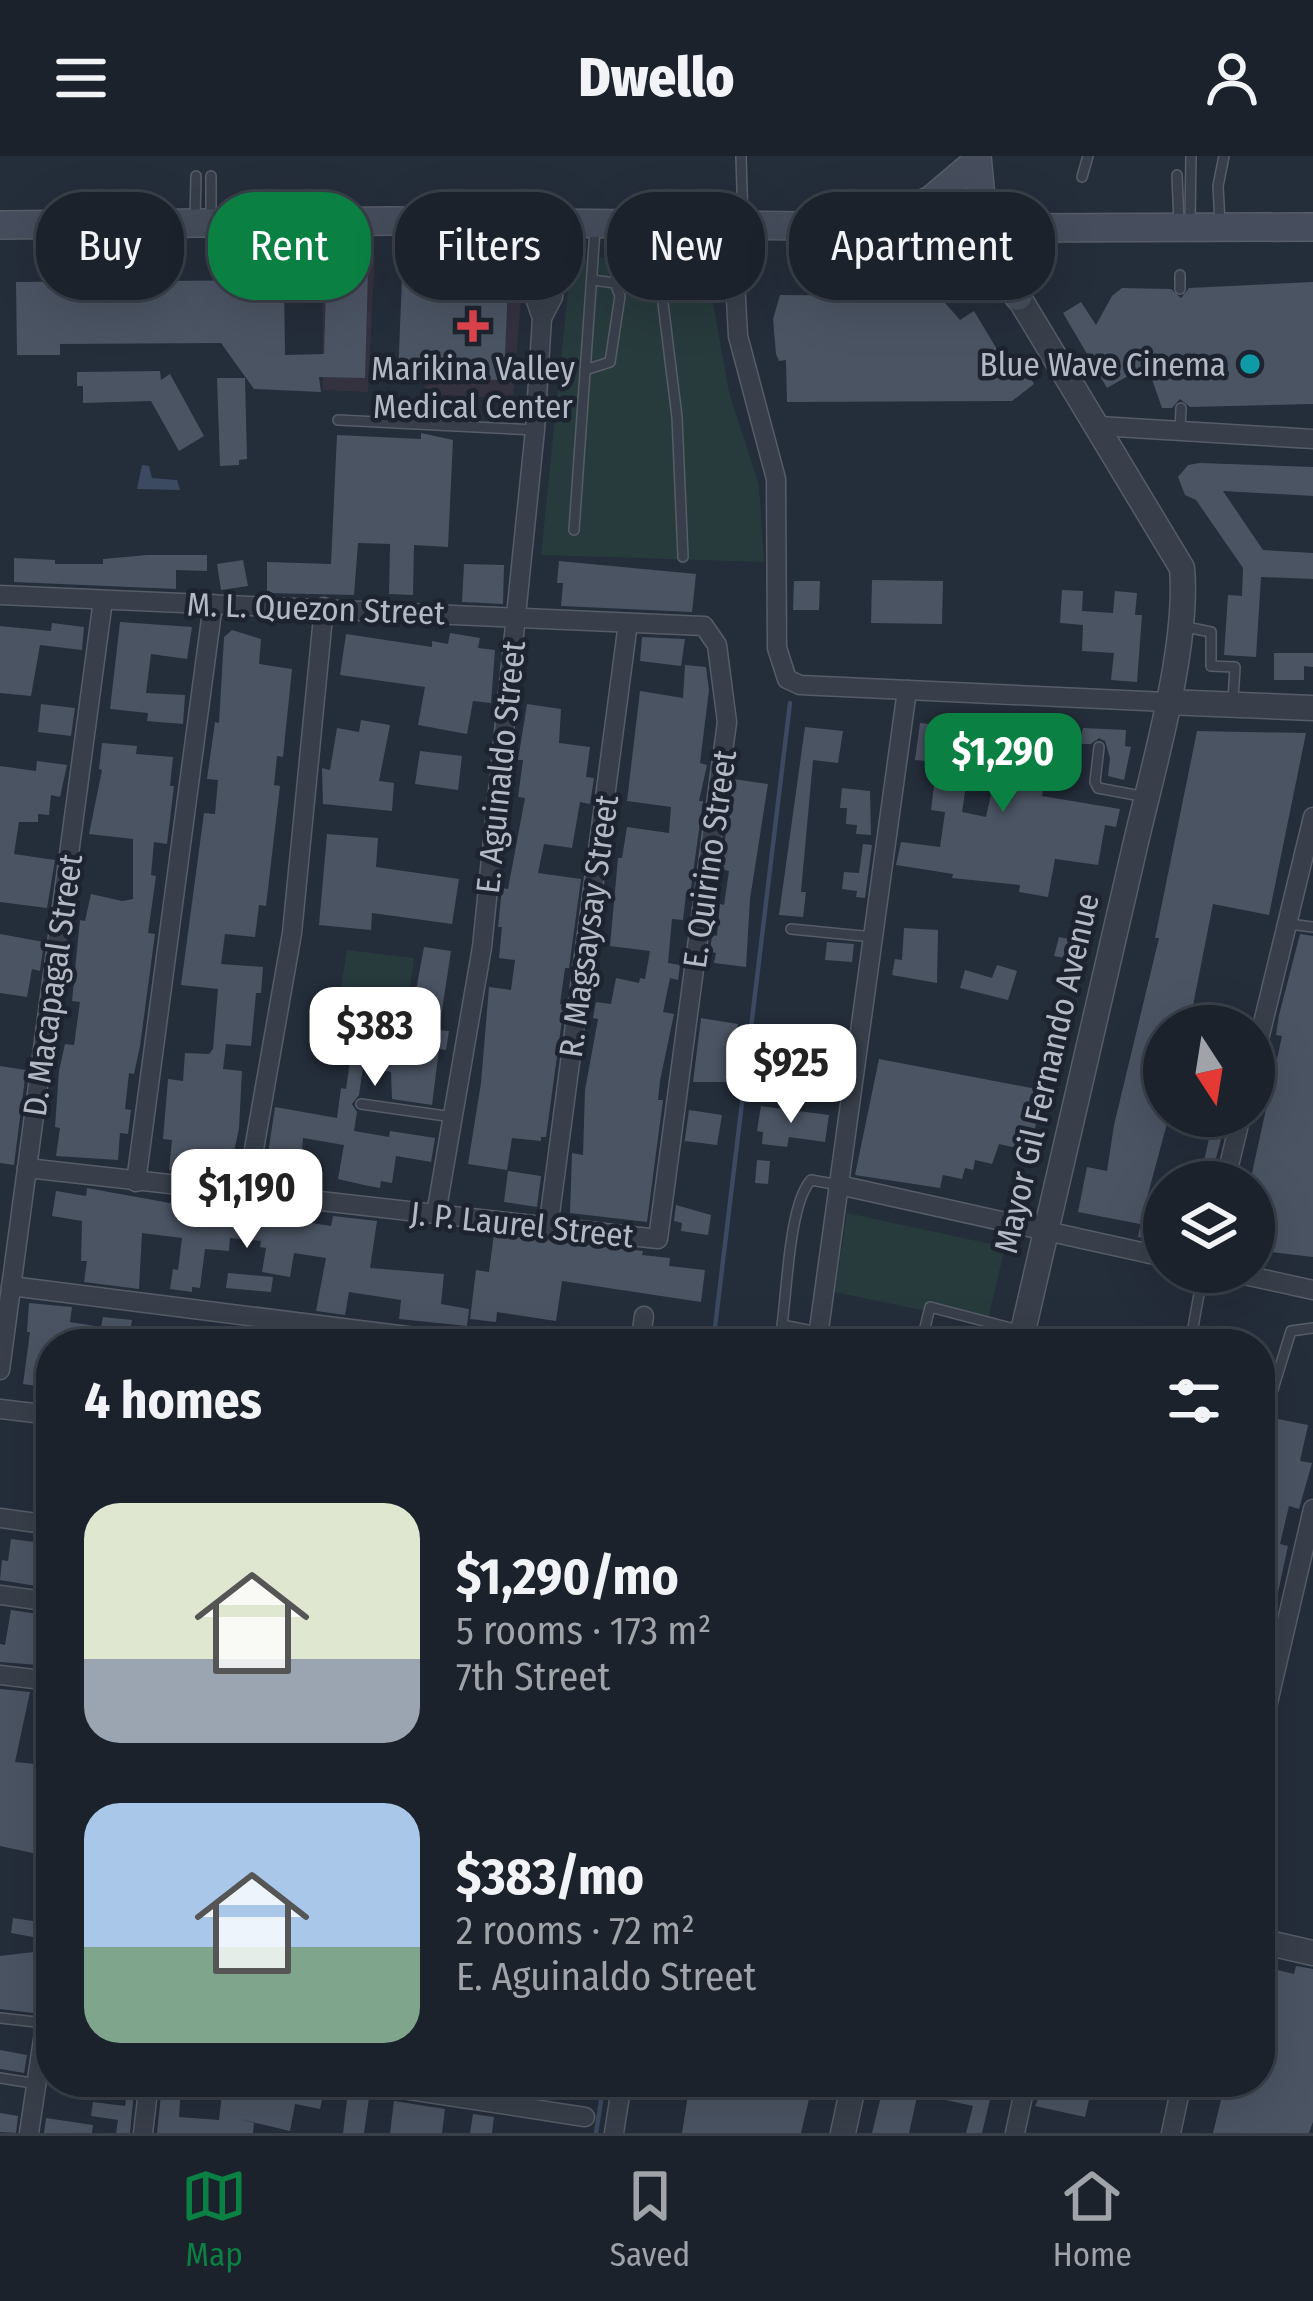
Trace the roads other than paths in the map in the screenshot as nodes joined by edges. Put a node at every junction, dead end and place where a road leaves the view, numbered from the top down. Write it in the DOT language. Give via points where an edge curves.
graph roads {
  1 [pos="741,156"];
  2 [pos="1088,156"];
  3 [pos="1191,156"];
  4 [pos="1224,156"];
  5 [pos="977,159"];
  6 [pos="196,176"];
  7 [pos="211,176"];
  8 [pos="1177,176"];
  9 [pos="1082,177"];
  10 [pos="742,192"];
  11 [pos="940,192"];
  12 [pos="980,192"];
  13 [pos="395,224"];
  14 [pos="583,224"];
  15 [pos="596,224"];
  16 [pos="607,224"];
  17 [pos="0,225"];
  18 [pos="203,225"];
  19 [pos="1313,227"];
  20 [pos="1185,228"];
  21 [pos="1220,228"];
  22 [pos="1055,229"];
  23 [pos="1180,275"];
  24 [pos="592,280"];
  25 [pos="1180,289"];
  26 [pos="535,300"];
  27 [pos="552,300"];
  28 [pos="662,300"];
  29 [pos="736,300"];
  30 [pos="1020,300"];
  31 [pos="542,318"];
  32 [pos="586,370"];
  33 [pos="1180,408"];
  34 [pos="338,420"];
  35 [pos="1099,426"];
  36 [pos="535,430"];
  37 [pos="1180,432"];
  38 [pos="1313,440"];
  39 [pos="574,530"];
  40 [pos="683,556"];
  41 [pos="0,595"];
  42 [pos="103,600"];
  43 [pos="213,604"];
  44 [pos="324,607"];
  45 [pos="515,617"];
  46 [pos="628,622"];
  47 [pos="704,626"];
  48 [pos="1181,626"];
  49 [pos="907,690"];
  50 [pos="1166,702"];
  51 [pos="1233,705"];
  52 [pos="1313,708"];
  53 [pos="1100,747"];
  54 [pos="1146,796"];
  55 [pos="1313,817"];
  56 [pos="1287,923"];
  57 [pos="1313,927"];
  58 [pos="791,929"];
  59 [pos="873,938"];
  60 [pos="1266,1005"];
  61 [pos="361,1104"];
  62 [pos="453,1117"];
  63 [pos="27,1168"];
  64 [pos="136,1182"];
  65 [pos="839,1185"];
  66 [pos="246,1195"];
  67 [pos="436,1214"];
  68 [pos="548,1229"];
  69 [pos="1046,1231"];
  70 [pos="658,1239"];
  71 [pos="1143,1252"];
  72 [pos="1275,1282"];
  73 [pos="11,1286"];
  74 [pos="1313,1290"];
  75 [pos="1199,1293"];
  76 [pos="644,1316"];
  77 [pos="1313,1328"];
  78 [pos="351,1329"];
  79 [pos="642,1329"];
  80 [pos="793,1329"];
  81 [pos="819,1329"];
  82 [pos="925,1329"];
  83 [pos="995,1329"];
  84 [pos="1024,1329"];
  85 [pos="1193,1329"];
  86 [pos="0,1370"];
  87 [pos="1275,1383"];
  88 [pos="0,1409"];
  89 [pos="36,1413"];
  90 [pos="1313,1509"];
  91 [pos="0,1518"];
  92 [pos="36,1523"];
  93 [pos="0,1595"];
  94 [pos="36,1600"];
  95 [pos="1275,1671"];
  96 [pos="0,1675"];
  97 [pos="36,1679"];
  98 [pos="1275,1944"];
  99 [pos="1313,1953"];
  100 [pos="0,2018"];
  101 [pos="36,2023"];
  102 [pos="0,2078"];
  103 [pos="36,2084"];
  104 [pos="36,2095"];
  105 [pos="147,2097"];
  106 [pos="455,2097"];
  107 [pos="620,2097"];
  108 [pos="851,2097"];
  109 [pos="1023,2097"];
  110 [pos="1179,2097"];
  111 [pos="585,2117"];
  112 [pos="29,2133"];
  113 [pos="143,2133"];
  114 [pos="614,2133"];
  115 [pos="843,2133"];
  116 [pos="1015,2133"];
  117 [pos="1171,2133"];
  1 -- 10 [label="lane"];
  2 -- 9 [label="lane"];
  3 -- 20 [label="lane"];
  4 -- 21 [label="lane"];
  5 -- 11 [label="main road"];
  5 -- 12 [label="main road, Mayor Gil Fernando Avenue"];
  6 -- 18 [label="lane"];
  7 -- 18 [label="lane"];
  8 -- 20 [label="lane"];
  13 -- 18 [label="main road"];
  14 -- 15 [label="main road"];
  15 -- 16 [label="main road"];
  15 -- 24 [label="lane"];
  17 -- 18 [label="main road"];
  19 -- 21 [label="main road"];
  20 -- 21 [label="main road"];
  20 -- 22 [label="main road"];
  23 -- 25 [label="lane"];
  24 -- 32 [label="lane"];
  24 -- 32 [label="lane" via="616,283 620,296 610,362"];
  26 -- 31 [label="street, E. Aguinaldo Street"];
  27 -- 31 [label="street, E. Aguinaldo Street"];
  28 -- 40 [label="lane"];
  29 -- 49 [label="street" via="776,479 780,665 787,680"];
  30 -- 35 [label="street, Mayor Gil Fernando Avenue"];
  31 -- 36 [label="street, E. Aguinaldo Street"];
  32 -- 39 [label="lane"];
  33 -- 37 [label="lane"];
  34 -- 36 [label="lane"];
  35 -- 37 [label="street"];
  35 -- 48 [label="street, Mayor Gil Fernando Avenue" via="1182,568"];
  36 -- 45 [label="street, E. Aguinaldo Street"];
  37 -- 38 [label="street"];
  41 -- 42 [label="street, M. L. Quezon Street"];
  42 -- 43 [label="street, M. L. Quezon Street"];
  42 -- 63 [label="street, D. Macapagal Street"];
  43 -- 44 [label="street, M. L. Quezon Street"];
  43 -- 64 [label="street"];
  44 -- 45 [label="street, M. L. Quezon Street"];
  44 -- 66 [label="street" via="292,933"];
  45 -- 46 [label="street, M. L. Quezon Street"];
  45 -- 62 [label="street, E. Aguinaldo Street" via="482,947"];
  46 -- 47 [label="street, M. L. Quezon Street"];
  46 -- 68 [label="street, R. Magsaysay Street"];
  47 -- 70 [label="street, E. Quirino Street" via="718,645 728,722"];
  48 -- 50 [label="street, Mayor Gil Fernando Avenue"];
  48 -- 51 [label="lane" via="1211,632 1210,666 1235,668"];
  49 -- 50 [label="street"];
  49 -- 59 [label="street"];
  50 -- 51 [label="street"];
  50 -- 54 [label="street, Mayor Gil Fernando Avenue"];
  51 -- 52 [label="street"];
  53 -- 54 [label="lane" via="1096,786"];
  54 -- 69 [label="street, Mayor Gil Fernando Avenue"];
  55 -- 56 [label="street"];
  56 -- 57 [label="lane"];
  56 -- 60 [label="street"];
  58 -- 59 [label="lane"];
  59 -- 65 [label="street"];
  61 -- 62 [label="lane"];
  62 -- 67 [label="street, E. Aguinaldo Street"];
  63 -- 64 [label="street, J. P. Laurel Street"];
  63 -- 73 [label="street, D. Macapagal Street"];
  64 -- 66 [label="street, J. P. Laurel Street"];
  65 -- 69 [label="street"];
  65 -- 80 [label="lane" via="811,1180 804,1188 782,1325"];
  65 -- 81 [label="street"];
  66 -- 67 [label="street, J. P. Laurel Street"];
  67 -- 68 [label="street, J. P. Laurel Street"];
  68 -- 70 [label="street, J. P. Laurel Street"];
  69 -- 71 [label="street"];
  69 -- 84 [label="street, Mayor Gil Fernando Avenue"];
  72 -- 74 [label="street"];
  73 -- 78 [label="street"];
  73 -- 86 [label="street, D. Macapagal Street"];
  75 -- 85 [label="lane"];
  76 -- 79 [label="street"];
  77 -- 87 [label="lane" via="1291,1331"];
  82 -- 83 [label="lane" via="930,1307"];
  88 -- 89 [label="street"];
  90 -- 95 [label="street"];
  91 -- 92 [label="street"];
  93 -- 94 [label="street"];
  96 -- 97 [label="street"];
  98 -- 99 [label="street"];
  100 -- 101 [label="lane"];
  102 -- 103 [label="lane"];
  104 -- 112 [label="street"];
  105 -- 113 [label="street"];
  106 -- 111 [label="street"];
  107 -- 114 [label="street"];
  108 -- 115 [label="street"];
  109 -- 116 [label="street"];
  110 -- 117 [label="street"];
}
